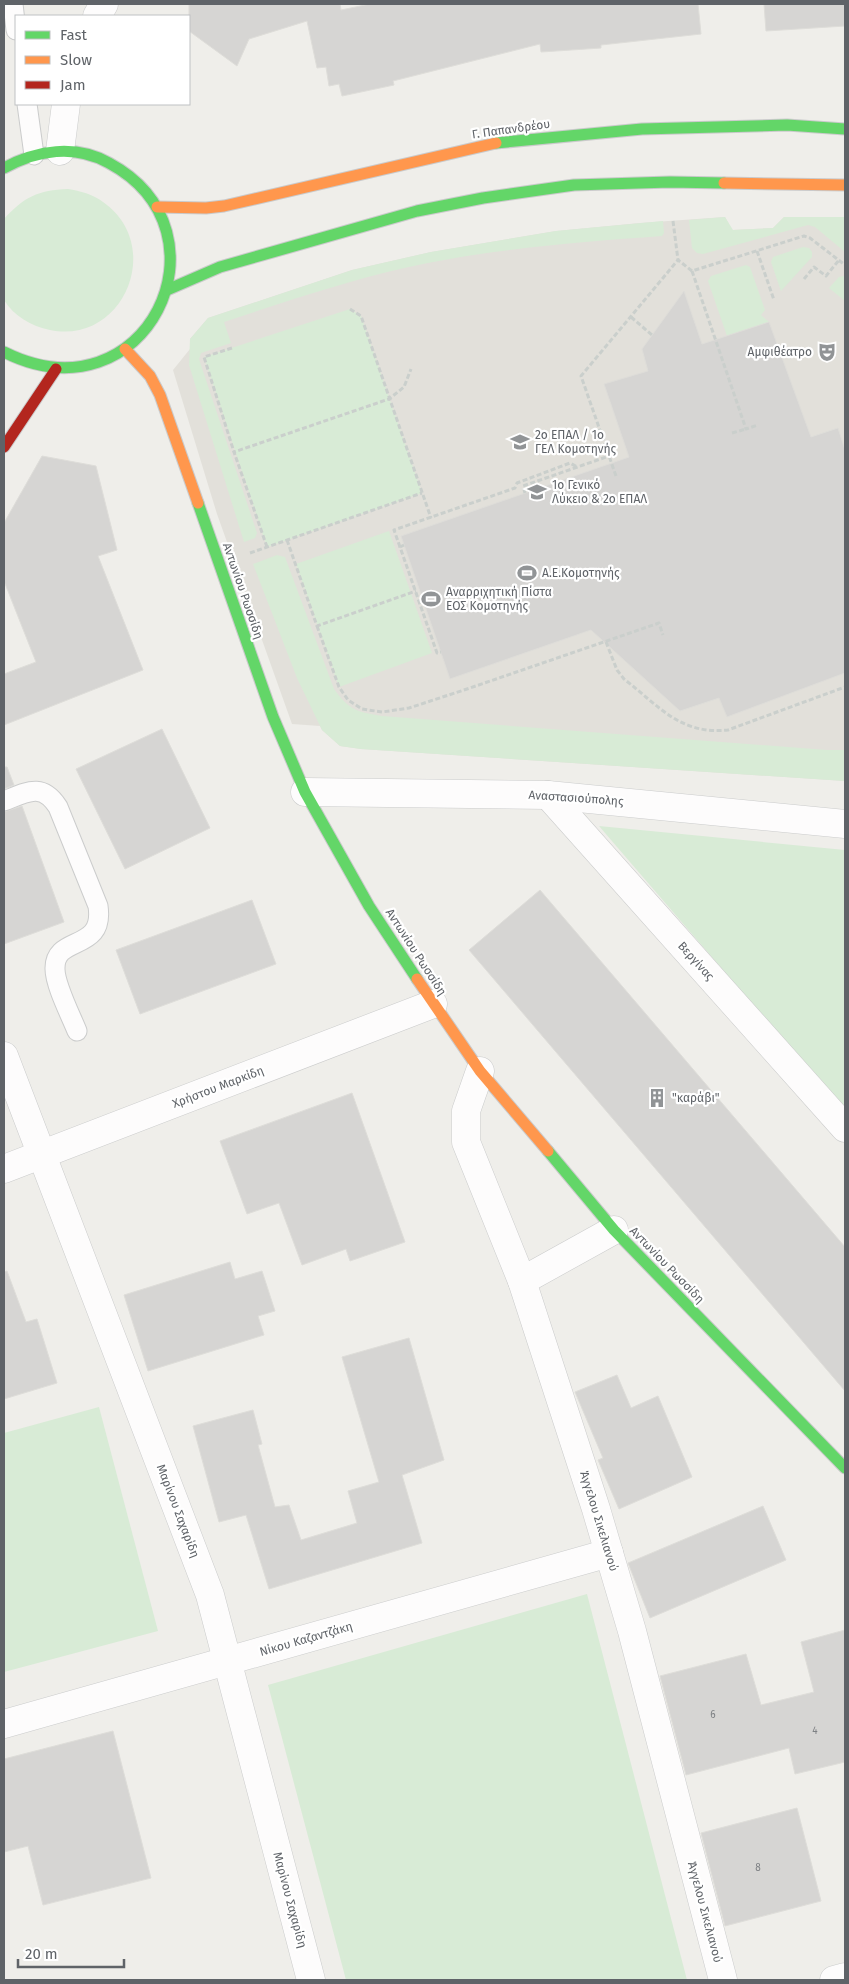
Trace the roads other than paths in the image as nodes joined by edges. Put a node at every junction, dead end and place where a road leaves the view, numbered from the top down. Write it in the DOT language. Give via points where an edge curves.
graph roads {
  1 [pos="12,4"];
  2 [pos="104,4"];
  3 [pos="98,15"];
  4 [pos="15,24"];
  5 [pos="27,105"];
  6 [pos="66,105"];
  7 [pos="845,129"];
  8 [pos="47,153"];
  9 [pos="4,168"];
  10 [pos="845,185"];
  11 [pos="157,207"];
  12 [pos="167,290"];
  13 [pos="125,349"];
  14 [pos="4,352"];
  15 [pos="56,369"];
  16 [pos="4,447"];
  17 [pos="305,792"];
  18 [pos="548,794"];
  19 [pos="4,801"];
  20 [pos="845,824"];
  21 [pos="433,1004"];
  22 [pos="77,1031"];
  23 [pos="4,1056"];
  24 [pos="480,1071"];
  25 [pos="845,1128"];
  26 [pos="42,1156"];
  27 [pos="4,1169"];
  28 [pos="614,1230"];
  29 [pos="522,1282"];
  30 [pos="845,1468"];
  31 [pos="609,1553"];
  32 [pos="228,1661"];
  33 [pos="4,1724"];
  34 [pos="845,1977"];
  35 [pos="311,1980"];
  36 [pos="723,1980"];
  37 [pos="834,1980"];
  1 -- 4 [label="lane"];
  2 -- 3 [label="street"];
  5 -- 8 [label="lane"];
  6 -- 8 [label="street"];
  7 -- 11 [label="main road, Γ. Παπανδρέου" via="786,126 642,129 494,143 224,206"];
  8 -- 9 [label="main road"];
  8 -- 11 [label="main road" via="80,152 117,166 133,177"];
  10 -- 12 [label="main road" via="670,182 574,186 483,198 417,211 220,267"];
  11 -- 12 [label="main road" via="166,227 170,248"];
  12 -- 13 [label="main road" via="151,323"];
  13 -- 15 [label="main road" via="92,365"];
  13 -- 17 [label="main road, Αντωνίου Ρωσσίδη" via="150,376 160,395 273,717"];
  14 -- 15 [label="main road" via="20,360"];
  15 -- 16 [label="main road"];
  17 -- 18 [label="street, Αναστασιούπολης"];
  17 -- 21 [label="main road, Αντωνίου Ρωσσίδη" via="370,906"];
  18 -- 20 [label="street, Αναστασιούπολης"];
  18 -- 25 [label="street, Βεργίνας"];
  19 -- 22 [label="lane" via="34,790 52,798 98,906 95,930 62,950 55,969"];
  21 -- 24 [label="main road, Αντωνίου Ρωσσίδη"];
  21 -- 26 [label="street, Χρήστου Μαρκίδη"];
  23 -- 26 [label="street, Μαρίνου Σαχαρίδη"];
  24 -- 28 [label="main road, Αντωνίου Ρωσσίδη"];
  24 -- 29 [label="street, Άγγελου Σικελιανού" via="466,1111 466,1142"];
  26 -- 27 [label="street, Χρήστου Μαρκίδη"];
  26 -- 32 [label="street, Μαρίνου Σαχαρίδη" via="202,1576"];
  28 -- 29 [label="street"];
  28 -- 30 [label="main road, Αντωνίου Ρωσσίδη"];
  29 -- 31 [label="street, Άγγελου Σικελιανού"];
  31 -- 32 [label="street, Νίκου Καζαντζάκη"];
  31 -- 36 [label="street, Άγγελου Σικελιανού"];
  32 -- 33 [label="street, Νίκου Καζαντζάκη"];
  32 -- 35 [label="street, Μαρίνου Σαχαρίδη"];
  34 -- 37 [label="street"];
}
